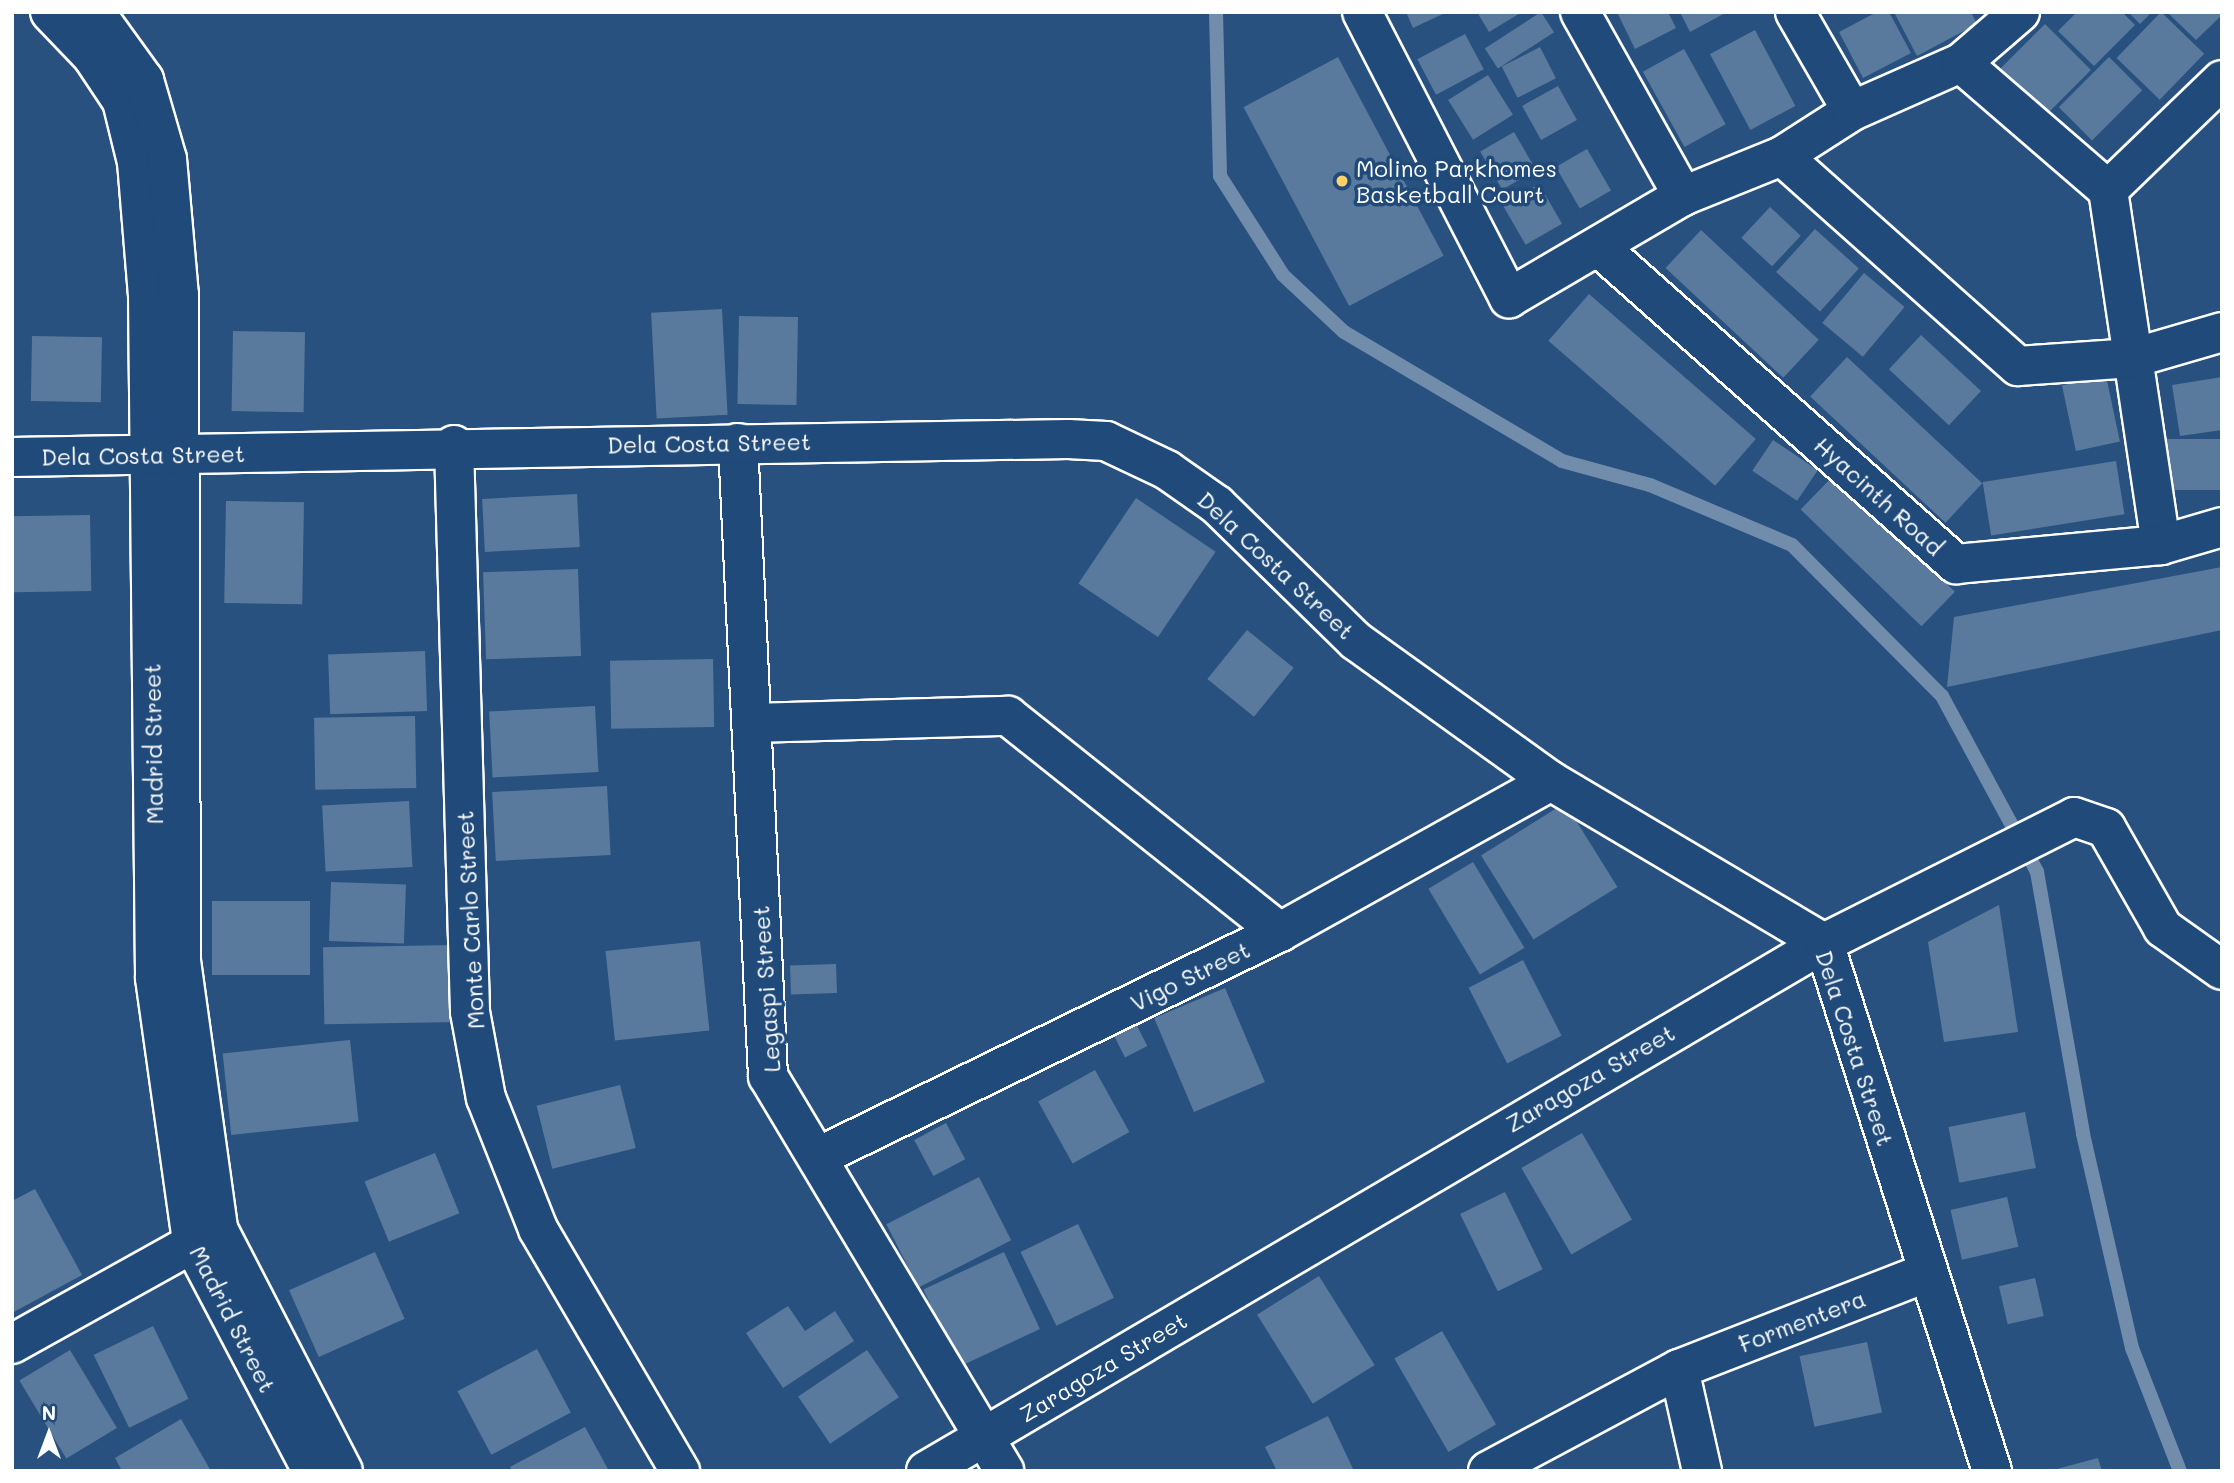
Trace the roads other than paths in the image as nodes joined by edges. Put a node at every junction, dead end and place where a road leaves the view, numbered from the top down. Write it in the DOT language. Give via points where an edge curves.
graph roads {
  1 [pos="50,12"];
  2 [pos="95,12"];
  3 [pos="1362,12"];
  4 [pos="1580,12"];
  5 [pos="1795,12"];
  6 [pos="2008,17"];
  7 [pos="1961,63"];
  8 [pos="2222,80"];
  9 [pos="1852,111"];
  10 [pos="1782,156"];
  11 [pos="2108,191"];
  12 [pos="1683,196"];
  13 [pos="1601,248"];
  14 [pos="2222,332"];
  15 [pos="2133,358"];
  16 [pos="738,443"];
  17 [pos="454,445"];
  18 [pos="165,455"];
  19 [pos="12,457"];
  20 [pos="2222,527"];
  21 [pos="2161,545"];
  22 [pos="753,723"];
  23 [pos="1551,781"];
  24 [pos="1280,932"];
  25 [pos="1824,943"];
  26 [pos="2222,970"];
  27 [pos="820,1156"];
  28 [pos="205,1236"];
  29 [pos="1925,1273"];
  30 [pos="12,1344"];
  31 [pos="1679,1369"];
  32 [pos="985,1437"];
  33 [pos="312,1471"];
  34 [pos="343,1471"];
  35 [pos="680,1471"];
  36 [pos="926,1471"];
  37 [pos="1004,1471"];
  38 [pos="1488,1471"];
  39 [pos="1702,1471"];
  40 [pos="1992,1471"];
  1 -- 18 [label="street, Madrid Street" via="70,28 122,101 136,162"];
  2 -- 18 [label="street, Madrid Street" via="144,80 167,159 179,295"];
  3 -- 13 [label="street" via="1509,298"];
  4 -- 12 [label="street"];
  5 -- 9 [label="street"];
  6 -- 7 [label="street"];
  7 -- 9 [label="street"];
  7 -- 11 [label="street"];
  8 -- 11 [label="street"];
  9 -- 10 [label="street"];
  10 -- 12 [label="street"];
  10 -- 15 [label="street" via="2018,366"];
  11 -- 15 [label="street"];
  12 -- 13 [label="street"];
  13 -- 21 [label="street, Hyacinth Road" via="1956,564"];
  14 -- 15 [label="street"];
  15 -- 21 [label="street"];
  16 -- 17 [label="street, Dela Costa Street"];
  16 -- 22 [label="street, Legaspi Street"];
  16 -- 23 [label="street, Dela Costa Street" via="1106,441 1167,470 1217,505 1356,641"];
  17 -- 18 [label="street, Dela Costa Street"];
  17 -- 35 [label="street, Monte Carlo Street" via="470,1012 486,1098 538,1229"];
  18 -- 19 [label="street, Dela Costa Street"];
  18 -- 28 [label="street, Madrid Street" via="155,978"];
  20 -- 21 [label="street, Hyacinth Road"];
  22 -- 24 [label="street" via="1008,716"];
  22 -- 27 [label="street, Legaspi Street" via="768,1076"];
  23 -- 24 [label="street, Vigo Street"];
  23 -- 25 [label="street, Dela Costa Street"];
  24 -- 27 [label="street, Vigo Street"];
  25 -- 26 [label="street, Zaragoza Street" via="2074,817 2106,828 2163,928"];
  25 -- 29 [label="street, Dela Costa Street"];
  25 -- 32 [label="street, Zaragoza Street"];
  27 -- 32 [label="street, Legaspi Street"];
  28 -- 30 [label="street"];
  28 -- 33 [label="street, Madrid Street"];
  28 -- 34 [label="street, Madrid Street"];
  29 -- 31 [label="street, Formentera"];
  29 -- 40 [label="street, Dela Costa Street"];
  31 -- 38 [label="street, Formentera"];
  31 -- 39 [label="street"];
  32 -- 36 [label="street, Zaragoza Street"];
  32 -- 37 [label="street, Legaspi Street"];
}
